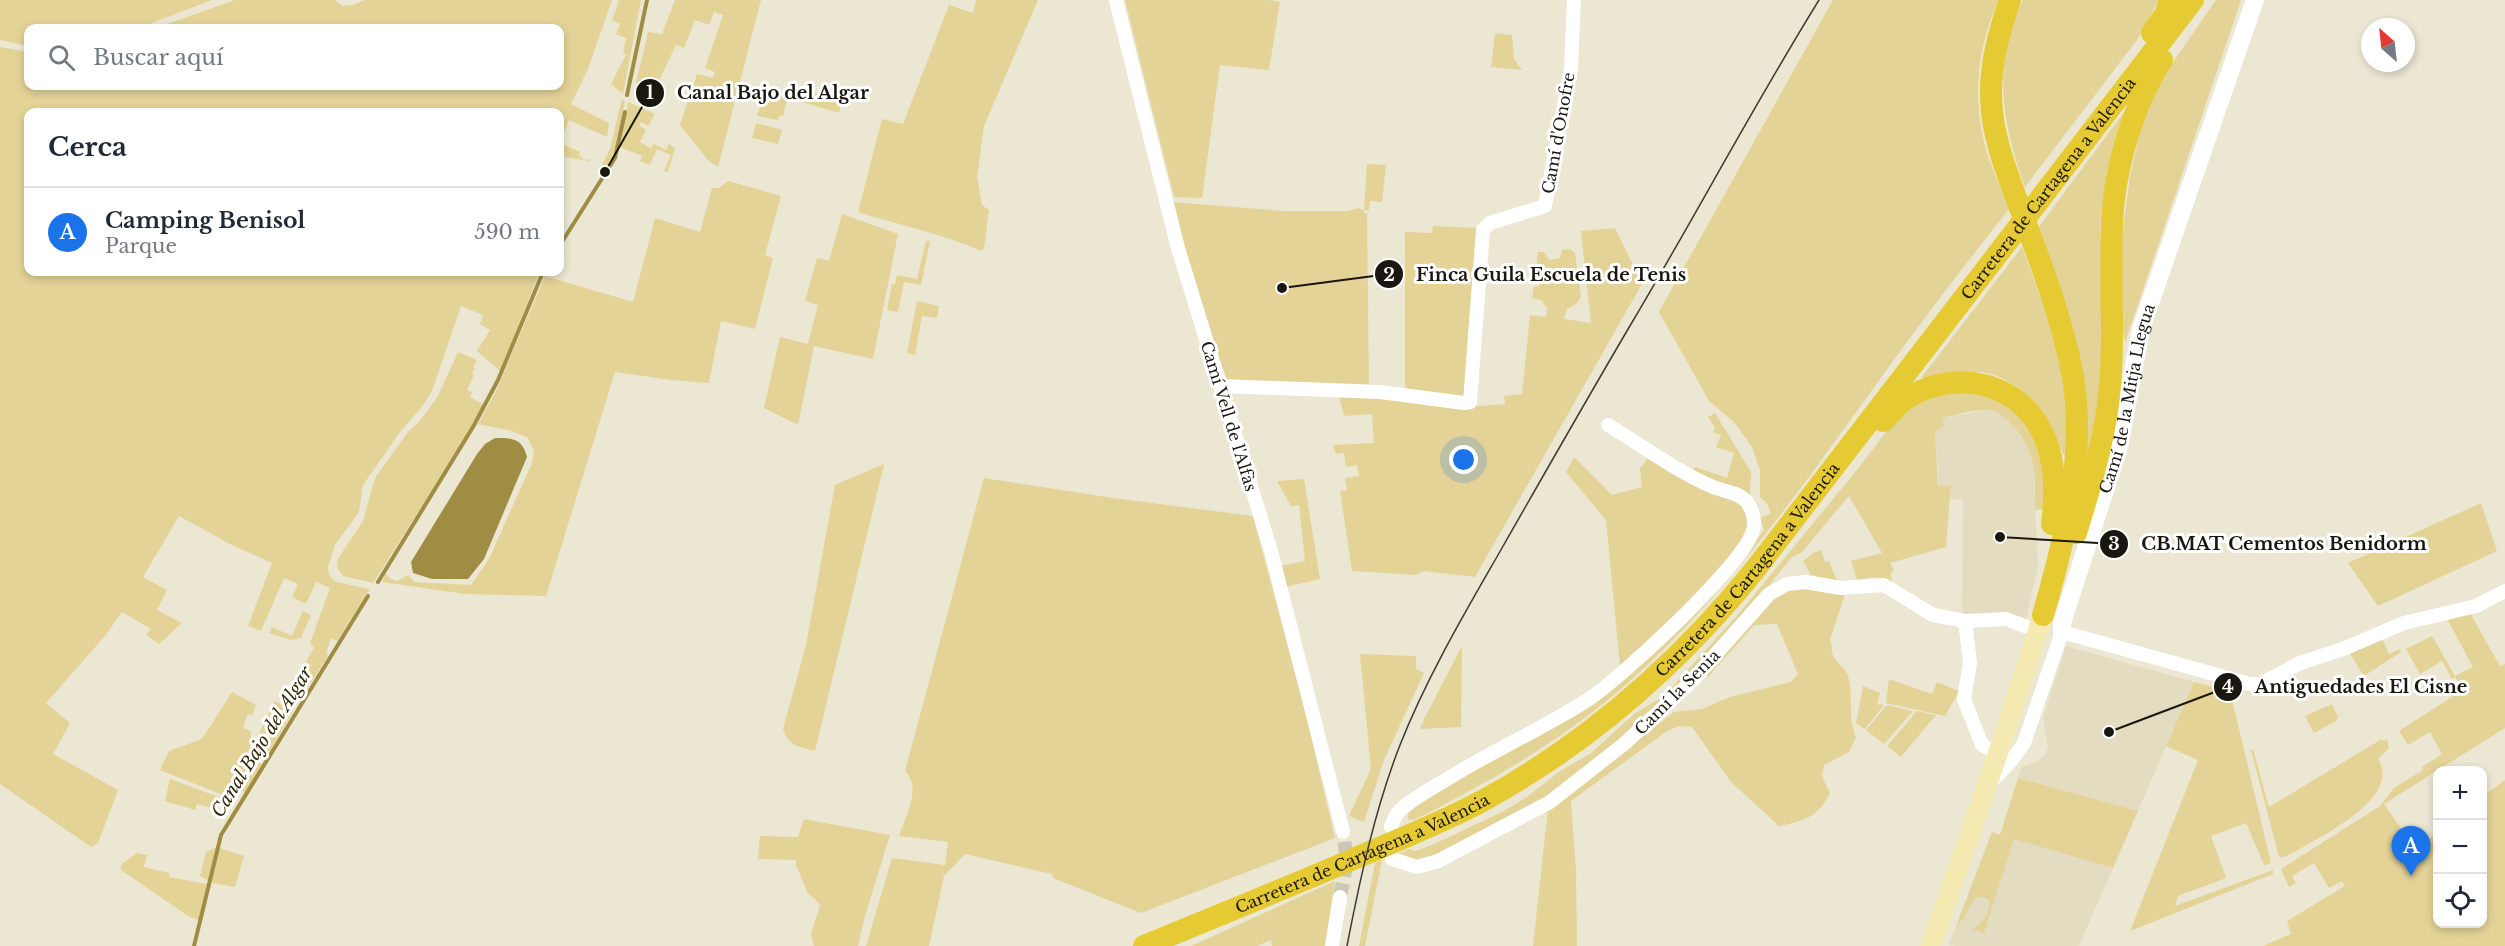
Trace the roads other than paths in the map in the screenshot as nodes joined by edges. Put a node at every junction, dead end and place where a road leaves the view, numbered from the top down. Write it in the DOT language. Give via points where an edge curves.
graph roads {
  1 [pos="1116,0"];
  2 [pos="1574,0"];
  3 [pos="2010,0"];
  4 [pos="2170,0"];
  5 [pos="2193,0"];
  6 [pos="2200,0"];
  7 [pos="2255,0"];
  8 [pos="1931,341"];
  9 [pos="1221,386"];
  10 [pos="1608,424"];
  11 [pos="1742,585"];
  12 [pos="2505,591"];
  13 [pos="2043,614"];
  14 [pos="1965,621"];
  15 [pos="2062,632"];
  16 [pos="1998,753"];
  17 [pos="1987,786"];
  18 [pos="1391,827"];
  19 [pos="1343,832"];
  20 [pos="1392,859"];
  21 [pos="1340,897"];
  22 [pos="1144,946"];
  23 [pos="1332,946"];
  24 [pos="1931,946"];
  1 -- 9 [label="street, Camí Vell de l'Alfàs" via="1178,248"];
  2 -- 9 [label="street, Camí d'Onofre" via="1571,69 1545,206 1490,223 1483,230 1470,402 1380,393"];
  3 -- 13 [label="highway" via="1996,44 1991,97 1997,138 2067,346 2077,419 2076,459"];
  4 -- 8 [label="highway" via="2166,13 2144,44 1979,262"];
  5 -- 8 [label="highway, Carretera de Cartagena a Valencia"];
  6 -- 13 [label="highway" via="2149,82 2123,155 2112,221 2113,325 2108,404 2076,531"];
  7 -- 15 [label="street, Camí de la Mitja Llegua" via="2141,329 2119,447"];
  8 -- 11 [label="highway, Carretera de Cartagena a Valencia"];
  9 -- 19 [label="street, Camí Vell de l'Alfàs" via="1271,551"];
  10 -- 18 [label="street" via="1659,459 1746,500 1754,515 1754,530 1711,586 1666,633 1603,688 1412,800 1397,813"];
  11 -- 13 [label="highway" via="1791,538 1899,405 1944,383 1974,382 2005,392 2021,403 2037,422 2050,453 2054,502"];
  11 -- 22 [label="highway, Carretera de Cartagena a Valencia" via="1666,666 1600,724 1504,788 1418,832"];
  12 -- 15 [label="street" via="2476,606 2404,623 2300,663 2259,684"];
  13 -- 14 [label="street, Camí la Senia"];
  13 -- 16 [label="main road"];
  14 -- 16 [label="street" via="1970,663 1965,706 1982,746"];
  14 -- 20 [label="street, Camí la Senia" via="1933,615 1884,585 1841,588 1805,582 1787,584 1769,594 1683,689 1624,744 1550,802 1438,861 1417,867"];
  15 -- 17 [label="street, Camí de la Mitja Llegua" via="2024,743"];
  16 -- 17 [label="main road"];
  17 -- 24 [label="main road"];
  21 -- 23 [label="street"];
}
